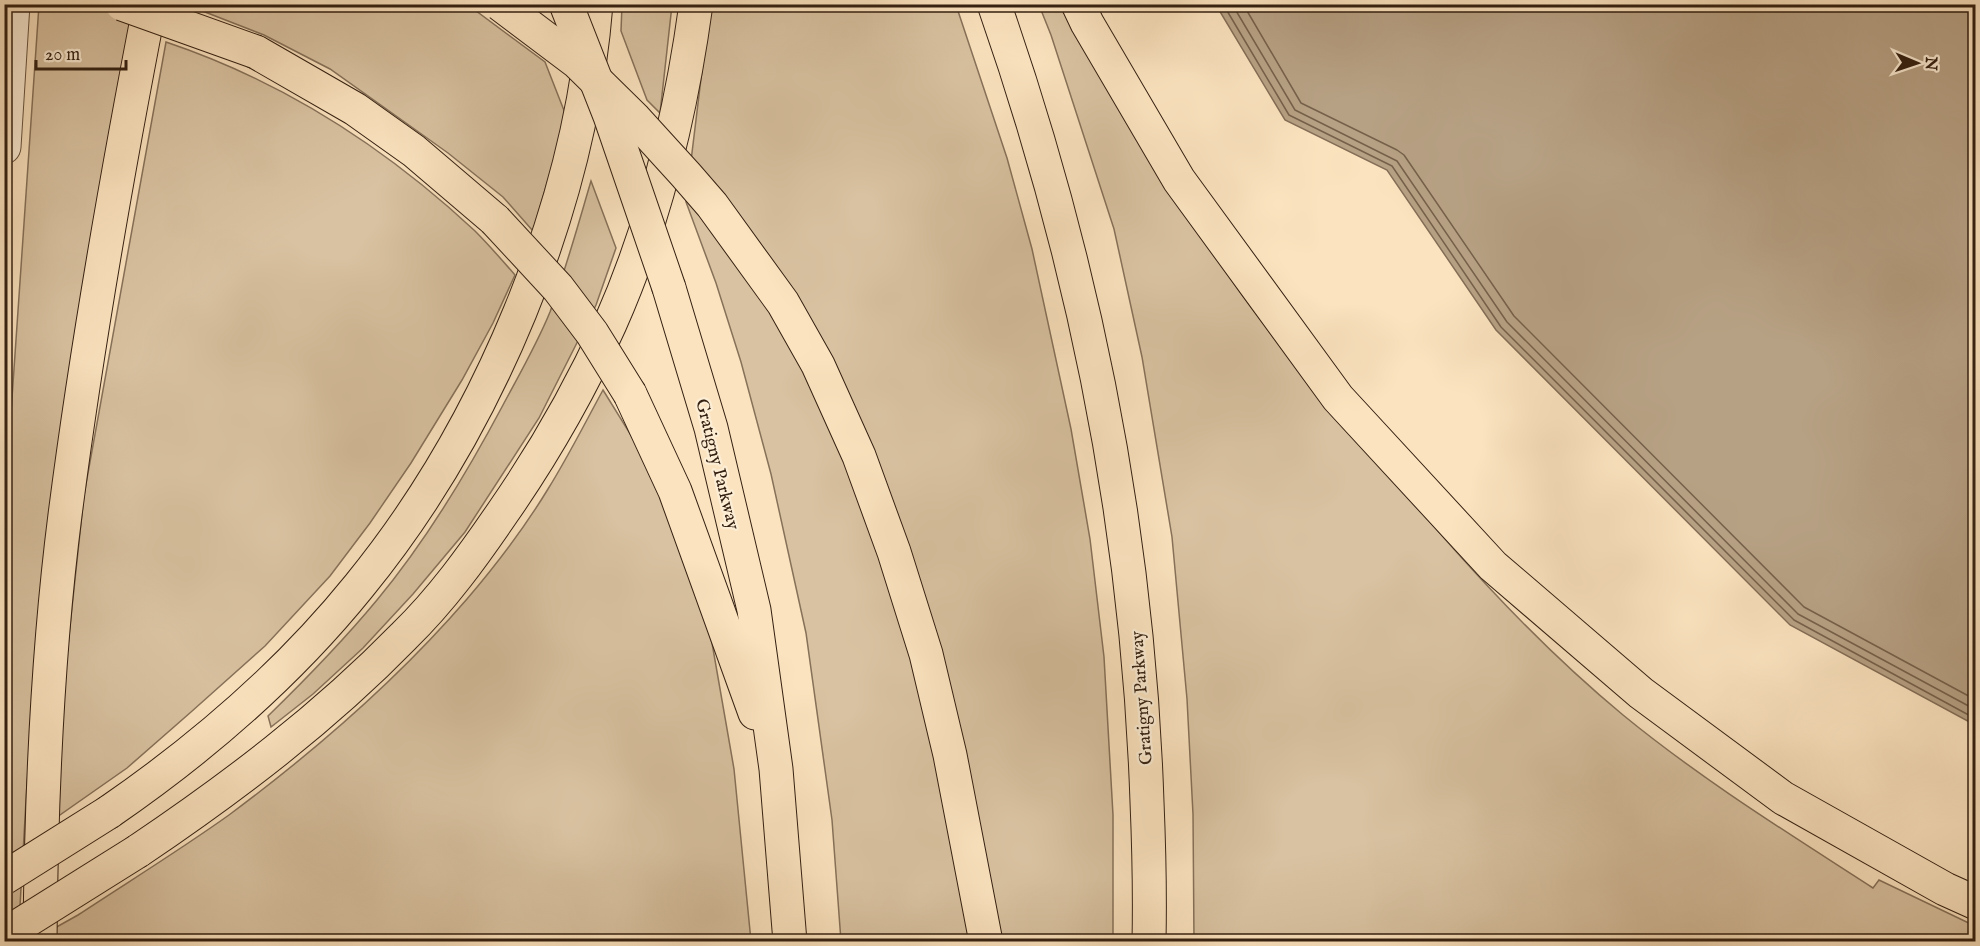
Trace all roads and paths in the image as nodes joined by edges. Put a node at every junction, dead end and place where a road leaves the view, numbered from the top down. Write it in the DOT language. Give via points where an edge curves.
graph roads {
  1 [pos="13,4"];
  2 [pos="122,4"];
  3 [pos="150,4"];
  4 [pos="500,4"];
  5 [pos="566,4"];
  6 [pos="596,4"];
  7 [pos="696,4"];
  8 [pos="994,4"];
  9 [pos="1078,4"];
  10 [pos="4,147"];
  11 [pos="776,769"];
  12 [pos="4,878"];
  13 [pos="1976,903"];
  14 [pos="4,935"];
  15 [pos="790,939"];
  16 [pos="40,942"];
  17 [pos="986,942"];
  18 [pos="1149,942"];
  1 -- 10 [label="street"];
  2 -- 11 [label="highway, bridge" via="256,52 355,109 414,151 495,220 558,288 630,394 675,491"];
  3 -- 16 [label="highway" via="95,312 65,516 45,752"];
  4 -- 17 [label="highway, bridge" via="578,62 686,175 783,303 818,365 859,456 926,654 950,754"];
  5 -- 11 [label="highway, Gratigny Parkway, bridge" via="610,116 669,288 711,428 754,610"];
  6 -- 12 [label="highway, bridge" via="576,132 544,246 497,364 468,423 399,533 316,637 230,719 109,812"];
  7 -- 14 [label="highway, bridge" via="677,117 656,195 610,324 541,455 476,552 406,634 321,715 271,756 138,852"];
  8 -- 18 [label="highway, Gratigny Parkway" via="1042,154 1076,283 1122,511 1145,732"];
  9 -- 13 [label="highway" via="1179,180 1338,398 1493,566 1641,693 1783,798"];
  11 -- 15 [label="highway, Gratigny Parkway"];
}
